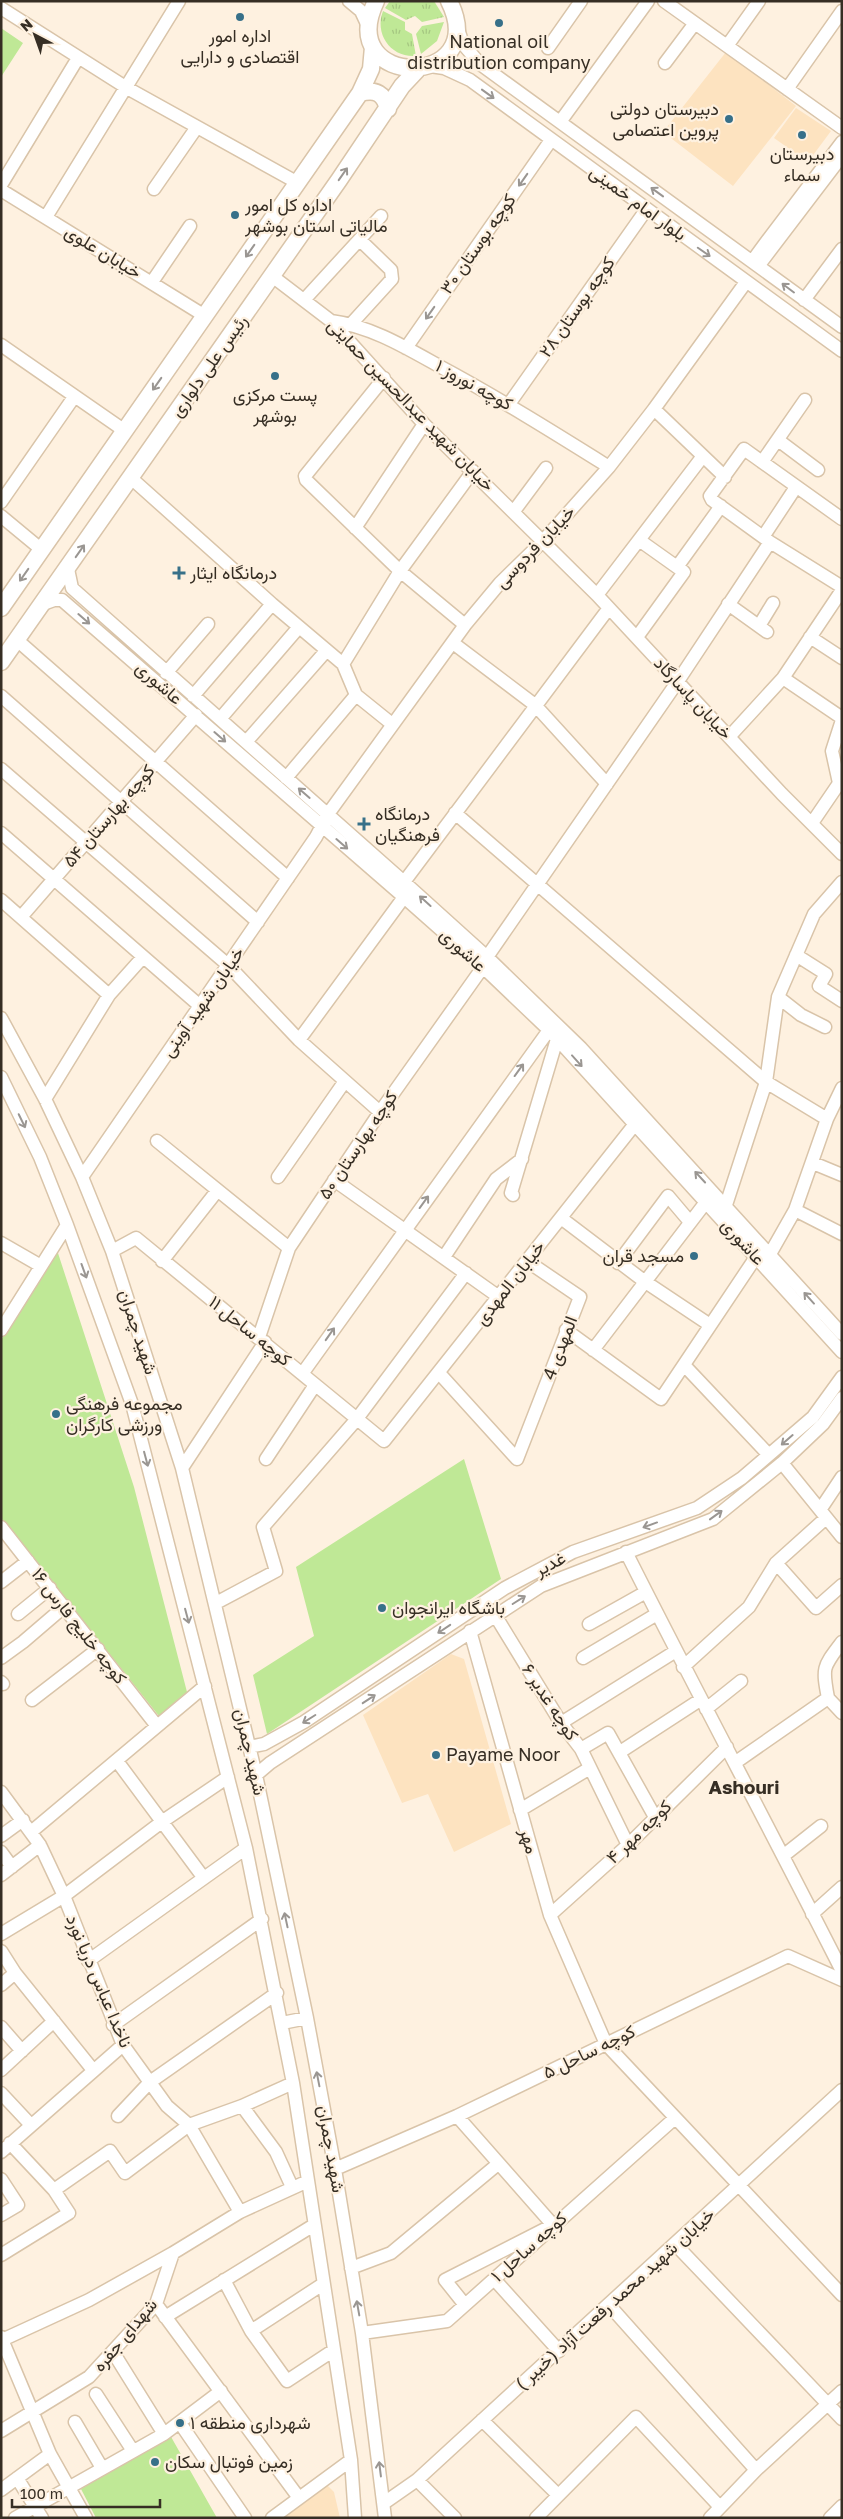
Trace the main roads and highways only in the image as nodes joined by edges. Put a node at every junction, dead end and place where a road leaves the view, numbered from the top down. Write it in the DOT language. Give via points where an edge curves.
graph roads {
  1 [pos="376,1"];
  2 [pos="449,1"];
  3 [pos="374,46"];
  4 [pos="423,68"];
  5 [pos="360,93"];
  6 [pos="388,109"];
  7 [pos="1,608"];
  8 [pos="1,662"];
  1 -- 3 [label="main road" via="368,26"];
  2 -- 4 [label="main road, رئیس علی دلواری" via="455,13 455,38 441,60"];
  3 -- 4 [label="main road" via="389,63 403,69"];
  3 -- 5 [label="main road, رئیس علی دلواری" via="371,69"];
  4 -- 6 [label="main road, رئیس علی دلواری" via="402,86"];
  5 -- 6 [label="main road" via="372,90 380,93"];
  5 -- 7 [label="main road, رئیس علی دلواری, one-way"];
  8 -- 6 [label="main road, رئیس علی دلواری, one-way"];
}
